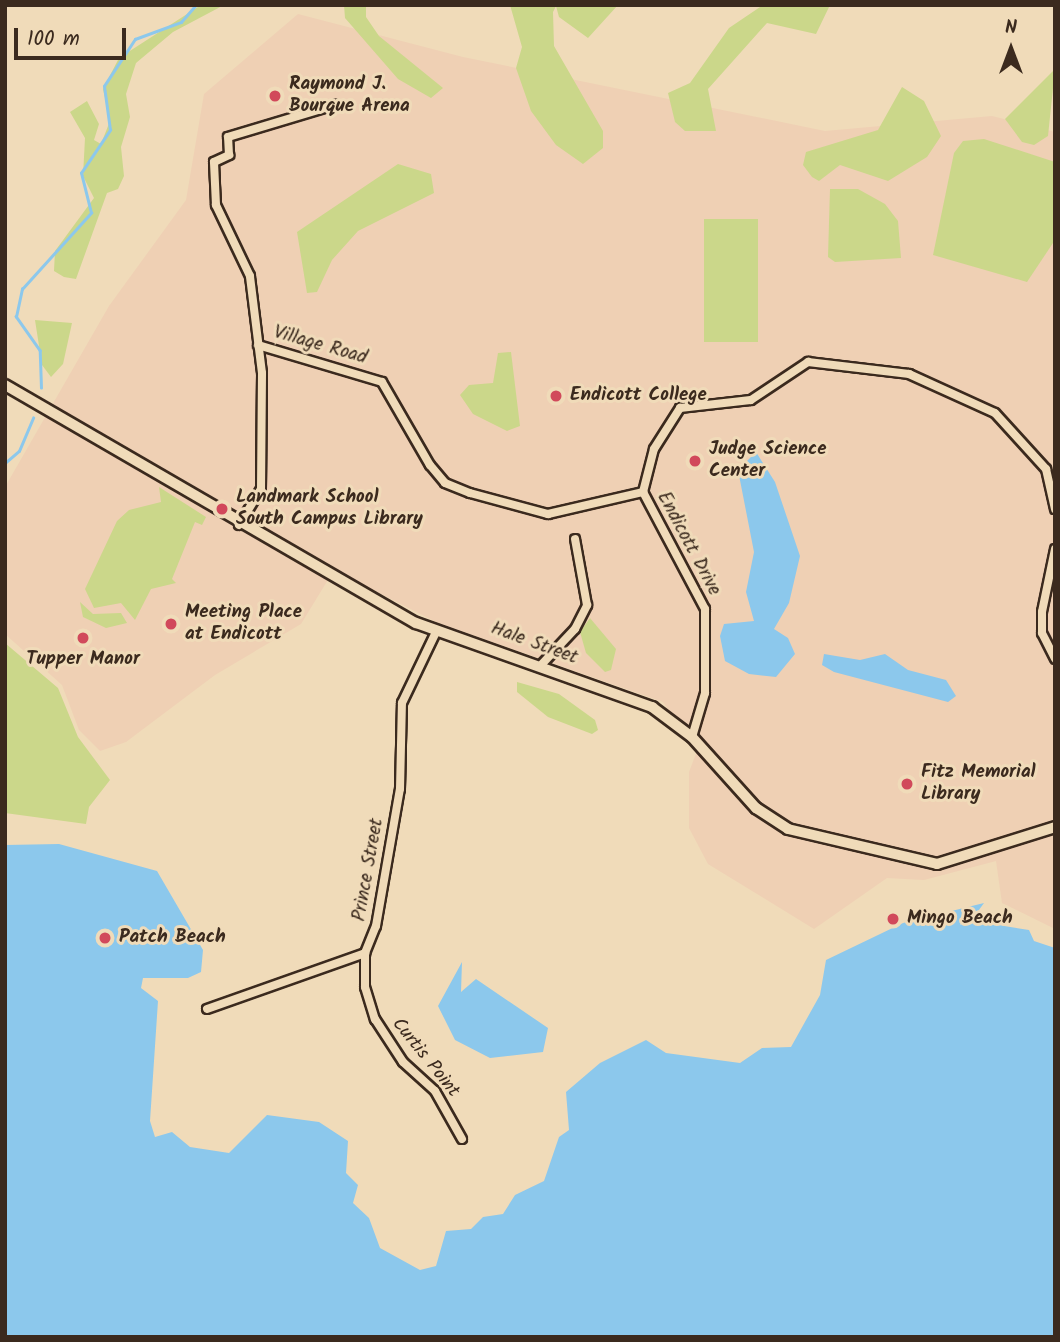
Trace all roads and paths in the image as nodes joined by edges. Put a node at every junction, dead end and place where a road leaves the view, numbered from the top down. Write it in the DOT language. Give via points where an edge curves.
graph roads {
  1 [pos="335,105"];
  2 [pos="258,345"];
  3 [pos="5,385"];
  4 [pos="643,492"];
  5 [pos="1055,509"];
  6 [pos="239,525"];
  7 [pos="575,539"];
  8 [pos="1055,550"];
  9 [pos="436,632"];
  10 [pos="1055,659"];
  11 [pos="542,664"];
  12 [pos="692,737"];
  13 [pos="1055,827"];
  14 [pos="365,953"];
  15 [pos="207,1009"];
  16 [pos="462,1139"];
  1 -- 2 [label="street" via="228,137 229,155 214,162 216,205 250,276"];
  2 -- 4 [label="street, Village Road" via="382,382 445,483 548,514"];
  2 -- 6 [label="street" via="261,489"];
  3 -- 6 [label="main road, Hale Street"];
  4 -- 5 [label="street, Endicott Drive" via="654,449 680,408 751,400 801,364 833,361 920,378 995,413 1046,469"];
  4 -- 12 [label="street, Endicott Drive" via="705,609 705,693"];
  6 -- 9 [label="main road, Hale Street"];
  7 -- 11 [label="street" via="587,605 575,629"];
  8 -- 10 [label="street" via="1042,633"];
  9 -- 11 [label="main road, Hale Street"];
  9 -- 14 [label="street, Prince Street" via="402,702 400,789 376,926"];
  11 -- 12 [label="main road, Hale Street" via="652,707"];
  12 -- 13 [label="main road, Hale Street" via="769,818 839,846 937,864"];
  14 -- 15 [label="street"];
  14 -- 16 [label="street, Curtis Point" via="365,987 375,1019 403,1062 435,1091"];
}
